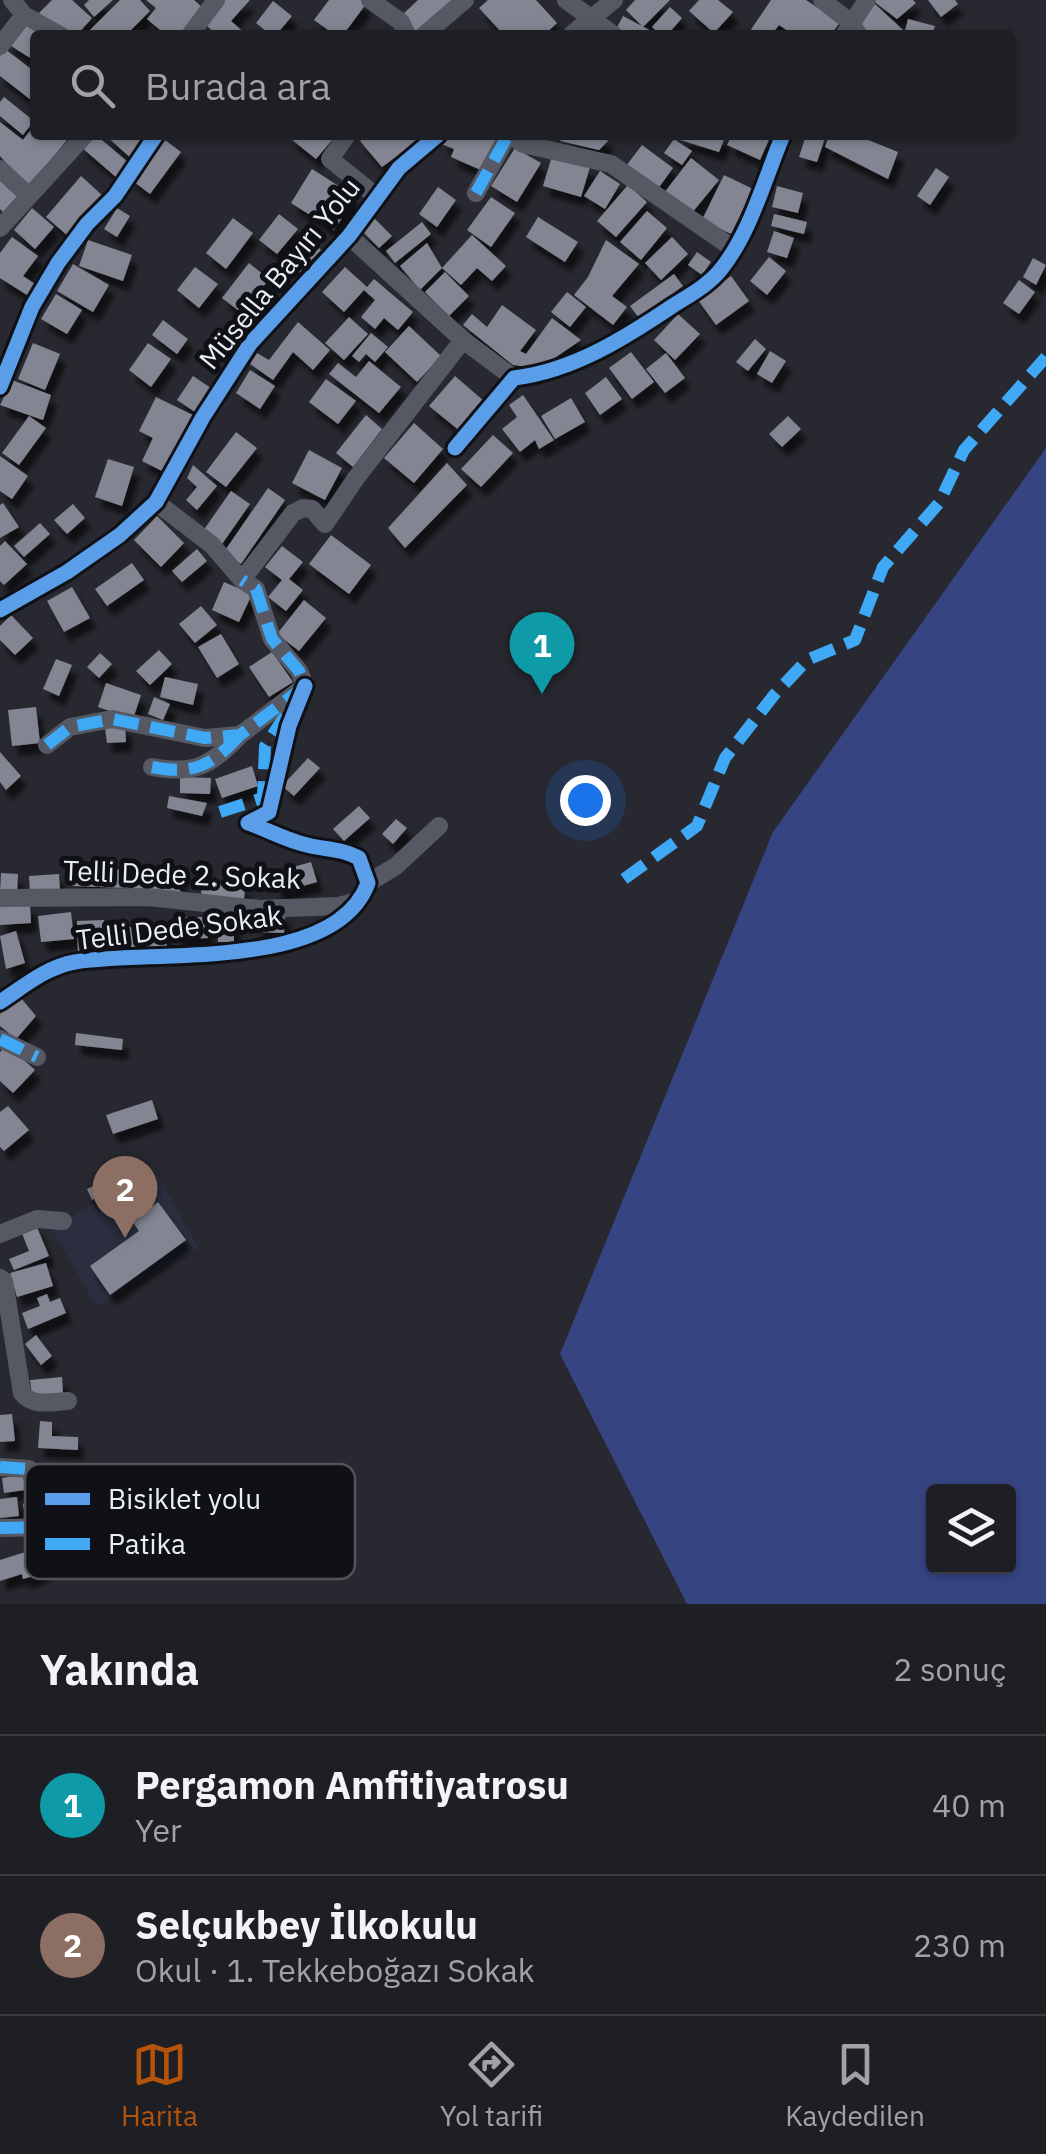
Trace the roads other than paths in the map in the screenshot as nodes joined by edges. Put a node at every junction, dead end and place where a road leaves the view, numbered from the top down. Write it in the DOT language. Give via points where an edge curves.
graph roads {
  1 [pos="216,0"];
  2 [pos="370,0"];
  3 [pos="465,0"];
  4 [pos="566,0"];
  5 [pos="614,0"];
  6 [pos="822,0"];
  7 [pos="868,0"];
  8 [pos="18,7"];
  9 [pos="593,20"];
  10 [pos="52,30"];
  11 [pos="194,30"];
  12 [pos="405,30"];
  13 [pos="430,30"];
  14 [pos="578,30"];
  15 [pos="607,30"];
  16 [pos="850,30"];
  17 [pos="852,30"];
  18 [pos="0,46"];
  19 [pos="80,140"];
  20 [pos="153,140"];
  21 [pos="343,140"];
  22 [pos="432,140"];
  23 [pos="507,140"];
  24 [pos="517,140"];
  25 [pos="782,140"];
  26 [pos="0,169"];
  27 [pos="476,194"];
  28 [pos="28,195"];
  29 [pos="376,196"];
  30 [pos="0,228"];
  31 [pos="348,236"];
  32 [pos="734,248"];
  33 [pos="463,340"];
  34 [pos="514,378"];
  35 [pos="0,387"];
  36 [pos="455,448"];
  37 [pos="156,502"];
  38 [pos="242,580"];
  39 [pos="0,610"];
  40 [pos="305,686"];
  41 [pos="240,735"];
  42 [pos="48,745"];
  43 [pos="152,768"];
  44 [pos="439,826"];
  45 [pos="365,891"];
  46 [pos="0,898"];
  47 [pos="0,1002"];
  48 [pos="0,1039"];
  49 [pos="37,1057"];
  50 [pos="62,1221"];
  51 [pos="0,1234"];
  52 [pos="0,1278"];
  53 [pos="7,1337"];
  54 [pos="68,1402"];
  55 [pos="0,1467"];
  56 [pos="25,1469"];
  57 [pos="0,1528"];
  58 [pos="25,1528"];
  1 -- 11 [label="street"];
  2 -- 12 [label="street"];
  3 -- 13 [label="street"];
  4 -- 9 [label="street"];
  5 -- 9 [label="street"];
  6 -- 16 [label="street"];
  7 -- 17 [label="street"];
  8 -- 10 [label="street"];
  8 -- 18 [label="street"];
  9 -- 14 [label="street"];
  9 -- 15 [label="street"];
  19 -- 28 [label="street"];
  20 -- 35 [label="street" via="58,264 32,307"];
  21 -- 29 [label="street" via="330,159"];
  22 -- 29 [label="street, Müsella Bayırı Yolu"];
  23 -- 27 [label="street"];
  24 -- 32 [label="street" via="611,164"];
  25 -- 32 [label="street"];
  26 -- 28 [label="street"];
  28 -- 30 [label="street"];
  29 -- 31 [label="street, Müsella Bayırı Yolu"];
  31 -- 33 [label="street"];
  31 -- 37 [label="street, Müsella Bayırı Yolu" via="250,344"];
  32 -- 34 [label="street" via="702,287 633,332 584,358"];
  33 -- 34 [label="street"];
  33 -- 38 [label="street" via="325,524 312,509 294,513"];
  34 -- 36 [label="street"];
  37 -- 38 [label="street" via="212,545"];
  37 -- 39 [label="street, Müsella Bayırı Yolu" via="120,536"];
  38 -- 40 [label="street" via="256,589 272,639"];
  40 -- 41 [label="street"];
  40 -- 45 [label="street" via="269,812 248,823 359,858"];
  41 -- 42 [label="street" via="204,738 112,719 70,727"];
  41 -- 43 [label="street" via="197,769"];
  44 -- 45 [label="street, Telli Dede Sokak"];
  45 -- 46 [label="street, Telli Dede 2. Sokak" via="339,906 260,909 148,897"];
  45 -- 47 [label="street, Telli Dede Sokak" via="339,921 300,938 212,954 74,962"];
  48 -- 49 [label="street"];
  50 -- 51 [label="street" via="37,1219"];
  52 -- 53 [label="street"];
  53 -- 54 [label="street" via="27,1400"];
  55 -- 56 [label="street"];
  57 -- 58 [label="street"];
}
